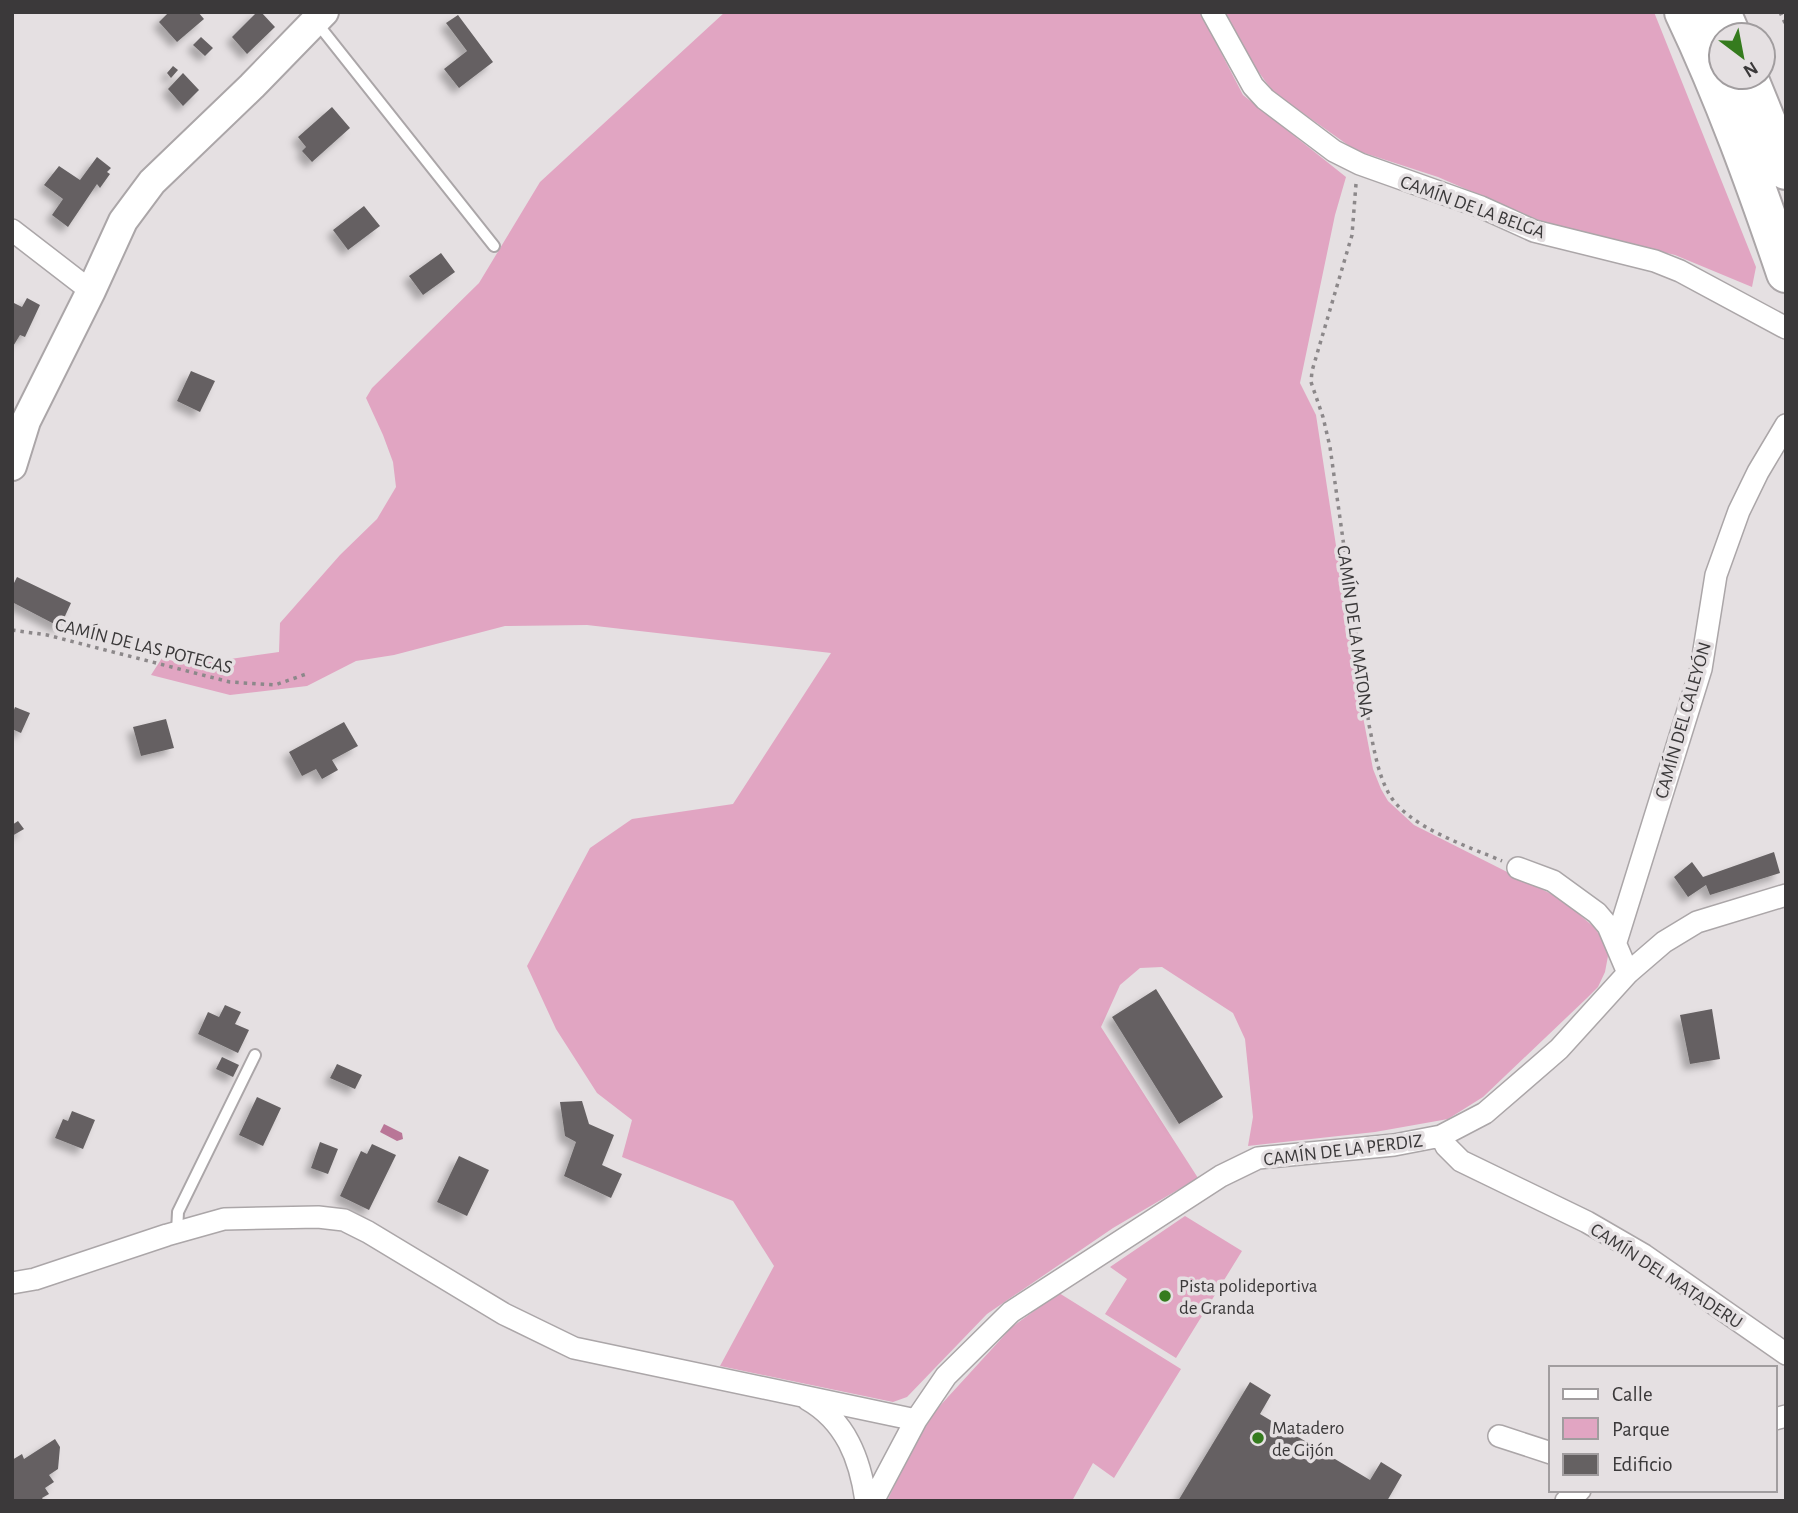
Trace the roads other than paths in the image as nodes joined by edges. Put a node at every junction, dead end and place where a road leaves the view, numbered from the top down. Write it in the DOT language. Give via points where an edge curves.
graph roads {
  1 [pos="1212,12"];
  2 [pos="1684,12"];
  3 [pos="319,17"];
  4 [pos="1754,91"];
  5 [pos="1786,170"];
  6 [pos="12,230"];
  7 [pos="494,246"];
  8 [pos="1786,273"];
  9 [pos="91,292"];
  10 [pos="1786,328"];
  11 [pos="1786,425"];
  12 [pos="12,466"];
  13 [pos="1518,868"];
  14 [pos="1786,895"];
  15 [pos="1616,942"];
  16 [pos="1628,973"];
  17 [pos="255,1055"];
  18 [pos="1441,1136"];
  19 [pos="177,1232"];
  20 [pos="12,1283"];
  21 [pos="1786,1354"];
  22 [pos="799,1395"];
  23 [pos="916,1420"];
  24 [pos="1499,1436"];
  25 [pos="1549,1451"];
  26 [pos="866,1501"];
  27 [pos="873,1501"];
  1 -- 10 [label="street, CAMÍN DE LA BELGA" via="1253,86 1334,151 1534,231 1655,261"];
  2 -- 8 [label="highway" via="1754,181"];
  3 -- 7 [label="lane"];
  3 -- 9 [label="street" via="152,182 123,221"];
  4 -- 5 [label="highway"];
  6 -- 9 [label="street"];
  9 -- 12 [label="street" via="26,421"];
  11 -- 15 [label="street, CAMÍN DEL CALEYÓN" via="1739,511 1716,575 1701,669"];
  13 -- 15 [label="street" via="1553,881 1586,905 1608,926"];
  14 -- 16 [label="street, CAMÍN DE LA PERDIZ" via="1697,922 1664,942"];
  15 -- 16 [label="street"];
  16 -- 18 [label="street, CAMÍN DE LA PERDIZ" via="1559,1049 1485,1113"];
  17 -- 19 [label="lane" via="178,1212"];
  18 -- 21 [label="street, CAMÍN DEL MATADERU" via="1461,1161 1644,1255"];
  18 -- 23 [label="street, CAMÍN DE LA PERDIZ" via="1258,1158 1221,1176 1012,1312 946,1376"];
  19 -- 20 [label="street"];
  19 -- 22 [label="street" via="223,1219 344,1220 504,1314 573,1348"];
  22 -- 23 [label="street"];
  22 -- 26 [label="street" via="825,1412 851,1442 862,1471"];
  23 -- 27 [label="street, CAMÍN DE LA PERDIZ"];
  24 -- 25 [label="street"];
}
